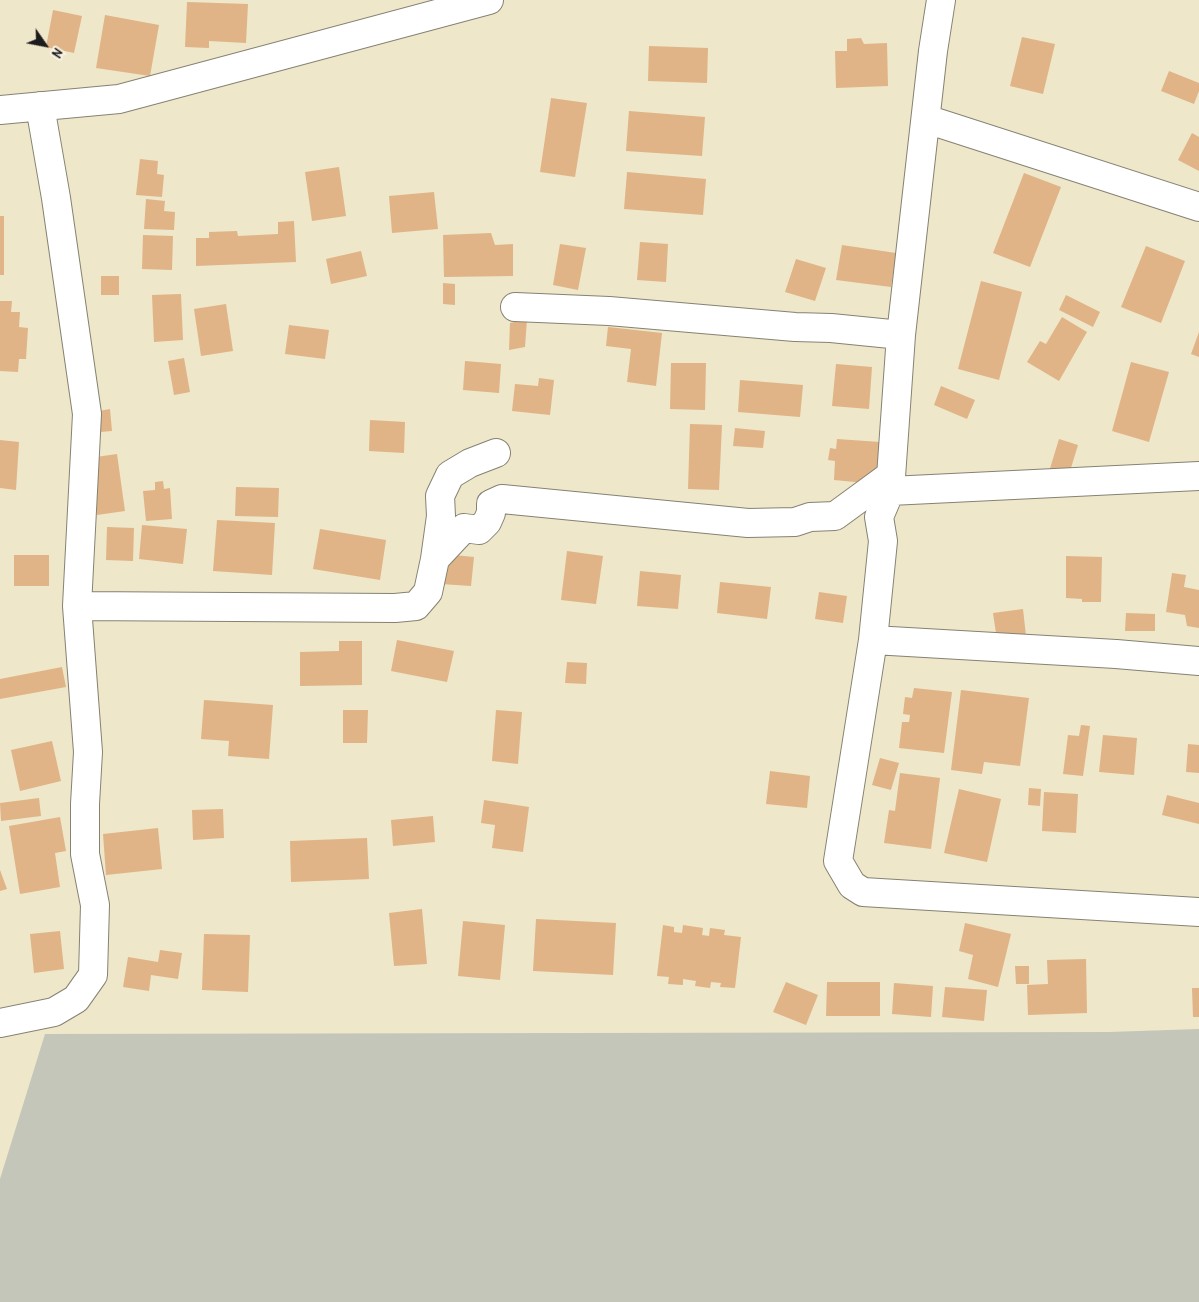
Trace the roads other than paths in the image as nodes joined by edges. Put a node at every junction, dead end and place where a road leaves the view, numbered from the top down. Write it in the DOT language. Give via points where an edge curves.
graph roads {
  1 [pos="489,0"];
  2 [pos="940,0"];
  3 [pos="40,106"];
  4 [pos="0,110"];
  5 [pos="926,119"];
  6 [pos="1199,207"];
  7 [pos="515,306"];
  8 [pos="901,335"];
  9 [pos="496,453"];
  10 [pos="1199,476"];
  11 [pos="890,483"];
  12 [pos="436,559"];
  13 [pos="77,606"];
  14 [pos="873,640"];
  15 [pos="1199,661"];
  16 [pos="1199,912"];
  17 [pos="0,1023"];
  1 -- 3 [label="street" via="119,99"];
  2 -- 5 [label="street"];
  3 -- 4 [label="street"];
  3 -- 13 [label="street" via="87,414"];
  5 -- 6 [label="street"];
  5 -- 8 [label="street"];
  7 -- 8 [label="street"];
  8 -- 11 [label="street"];
  9 -- 12 [label="street" via="450,475 440,496"];
  10 -- 11 [label="street"];
  11 -- 12 [label="street" via="835,516 810,517 794,522 748,523 502,500 491,504 491,513 480,530 464,528"];
  11 -- 14 [label="street" via="879,517 883,541"];
  12 -- 13 [label="street" via="428,592 416,606"];
  13 -- 17 [label="street" via="88,752 85,854 94,905 93,976 76,999 54,1012"];
  14 -- 15 [label="street"];
  14 -- 16 [label="street" via="838,861 852,885 863,892"];
}
